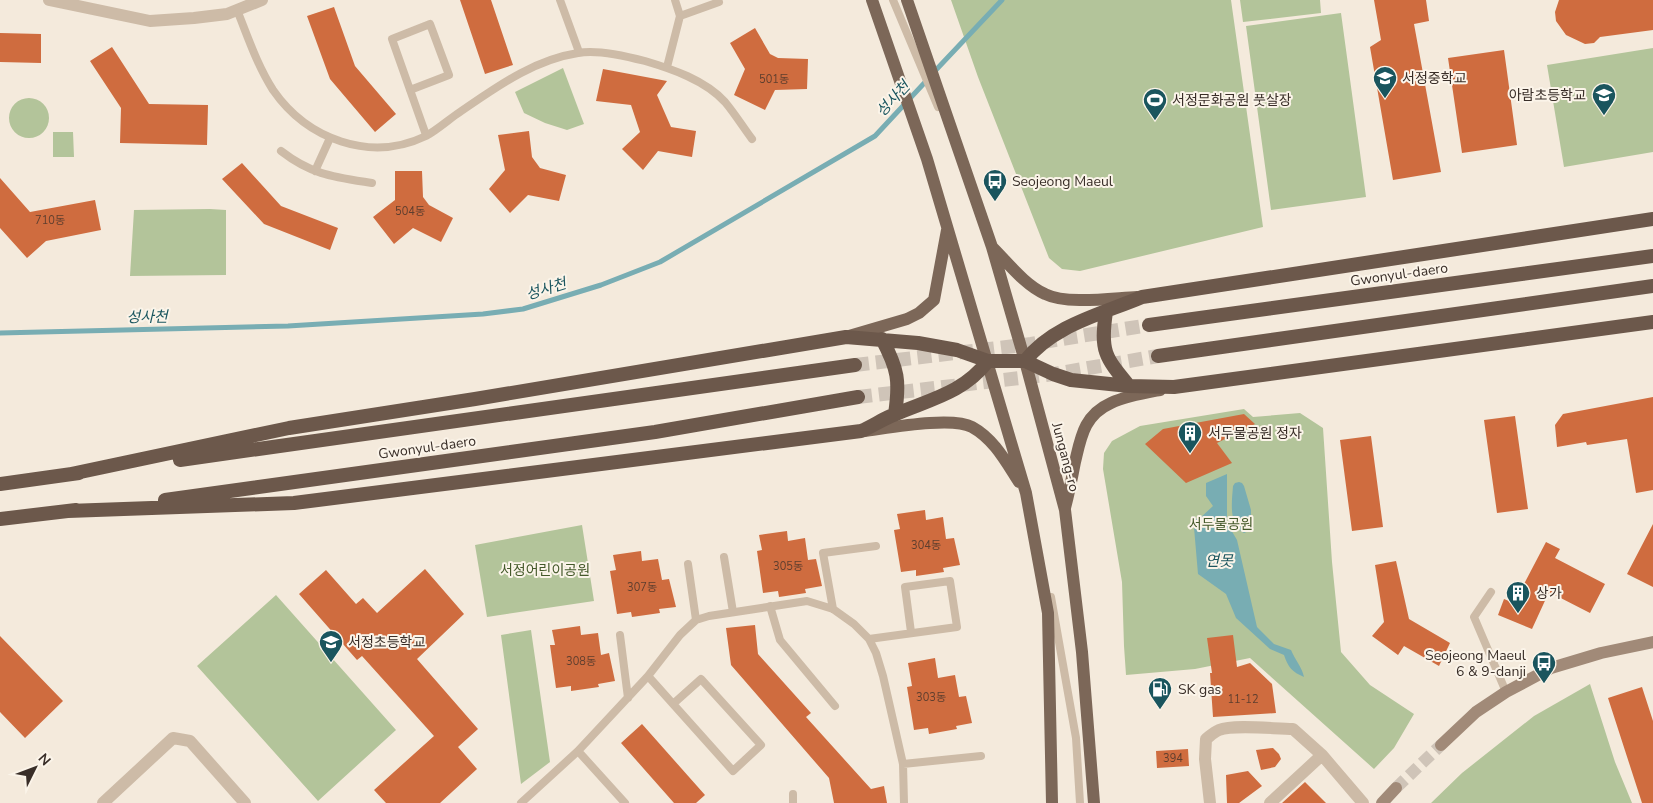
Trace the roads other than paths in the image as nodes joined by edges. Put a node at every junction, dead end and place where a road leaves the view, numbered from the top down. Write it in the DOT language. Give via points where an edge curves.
graph roads {
  1 [pos="49,0"];
  2 [pos="262,0"];
  3 [pos="560,0"];
  4 [pos="675,0"];
  5 [pos="718,0"];
  6 [pos="872,0"];
  7 [pos="893,0"];
  8 [pos="907,0"];
  9 [pos="237,5"];
  10 [pos="680,16"];
  11 [pos="910,26"];
  12 [pos="579,52"];
  13 [pos="667,67"];
  14 [pos="410,90"];
  15 [pos="426,135"];
  16 [pos="330,138"];
  17 [pos="752,139"];
  18 [pos="281,151"];
  19 [pos="315,171"];
  20 [pos="372,182"];
  21 [pos="1653,219"];
  22 [pos="948,228"];
  23 [pos="992,247"];
  24 [pos="1653,256"];
  25 [pos="1653,286"];
  26 [pos="1142,297"];
  27 [pos="1106,312"];
  28 [pos="1653,322"];
  29 [pos="1150,325"];
  30 [pos="846,337"];
  31 [pos="882,339"];
  32 [pos="1158,356"];
  33 [pos="988,361"];
  34 [pos="1025,361"];
  35 [pos="855,365"];
  36 [pos="1129,386"];
  37 [pos="1174,387"];
  38 [pos="858,397"];
  39 [pos="895,414"];
  40 [pos="862,431"];
  41 [pos="71,474"];
  42 [pos="0,484"];
  43 [pos="1026,493"];
  44 [pos="1065,510"];
  45 [pos="68,511"];
  46 [pos="0,519"];
  47 [pos="876,546"];
  48 [pos="724,557"];
  49 [pos="688,564"];
  50 [pos="1491,592"];
  51 [pos="770,606"];
  52 [pos="833,609"];
  53 [pos="733,612"];
  54 [pos="696,620"];
  55 [pos="911,632"];
  56 [pos="620,635"];
  57 [pos="869,639"];
  58 [pos="1653,642"];
  59 [pos="648,676"];
  60 [pos="1506,692"];
  61 [pos="628,698"];
  62 [pos="673,704"];
  63 [pos="835,706"];
  64 [pos="1441,745"];
  65 [pos="578,751"];
  66 [pos="1322,754"];
  67 [pos="981,756"];
  68 [pos="903,764"];
  69 [pos="1396,788"];
  70 [pos="793,794"];
  71 [pos="103,803"];
  72 [pos="246,803"];
  73 [pos="520,803"];
  74 [pos="625,803"];
  75 [pos="793,803"];
  76 [pos="904,803"];
  77 [pos="1052,803"];
  78 [pos="1080,803"];
  79 [pos="1094,803"];
  80 [pos="1210,803"];
  81 [pos="1270,803"];
  82 [pos="1363,803"];
  83 [pos="1382,803"];
  1 -- 9 [label="street" via="150,21 227,14"];
  2 -- 9 [label="street"];
  3 -- 12 [label="lane"];
  4 -- 10 [label="lane"];
  5 -- 10 [label="lane"];
  6 -- 22 [label="main road"];
  7 -- 11 [label="lane"];
  8 -- 11 [label="main road"];
  9 -- 16 [label="lane" via="254,53 273,90 298,118"];
  10 -- 13 [label="lane"];
  11 -- 23 [label="main road, Jungang-ro" via="958,148"];
  12 -- 13 [label="lane" via="620,54"];
  12 -- 15 [label="lane" via="520,73"];
  13 -- 17 [label="lane" via="702,84 724,101"];
  14 -- 14 [label="lane" via="449,75 430,24 392,39"];
  14 -- 15 [label="lane"];
  15 -- 16 [label="lane" via="394,146 363,147"];
  16 -- 19 [label="lane"];
  18 -- 19 [label="lane" via="298,164"];
  19 -- 20 [label="lane" via="338,178"];
  21 -- 26 [label="highway"];
  22 -- 30 [label="main road" via="934,300 907,319"];
  22 -- 33 [label="main road"];
  23 -- 26 [label="main road" via="1028,283 1054,298"];
  23 -- 34 [label="main road, Jungang-ro"];
  24 -- 29 [label="highway, Gwonyul-daero"];
  25 -- 32 [label="highway"];
  26 -- 27 [label="highway"];
  27 -- 34 [label="highway" via="1044,341"];
  27 -- 36 [label="highway" via="1103,343 1106,354"];
  28 -- 37 [label="highway"];
  30 -- 31 [label="highway"];
  30 -- 41 [label="highway" via="289,428"];
  31 -- 33 [label="highway" via="957,350"];
  31 -- 39 [label="highway" via="895,365 898,389"];
  33 -- 34 [label="highway"];
  33 -- 39 [label="highway" via="978,374 953,391"];
  33 -- 43 [label="main road"];
  34 -- 36 [label="highway" via="1071,380"];
  34 -- 44 [label="main road, Jungang-ro"];
  35 -- 41 [label="highway, Gwonyul-daero"];
  36 -- 37 [label="highway"];
  37 -- 44 [label="main road" via="1111,403 1086,424 1080,438"];
  38 -- 45 [label="highway, Gwonyul-daero" via="655,432"];
  39 -- 40 [label="highway"];
  40 -- 43 [label="main road" via="950,422 971,426 999,451"];
  40 -- 45 [label="highway" via="294,502"];
  41 -- 42 [label="highway, Gwonyul-daero"];
  43 -- 77 [label="main road" via="1048,613"];
  43 -- 78 [label="lane" via="1055,614 1076,738"];
  44 -- 79 [label="main road, Jungang-ro" via="1082,652"];
  45 -- 46 [label="highway, Gwonyul-daero"];
  47 -- 52 [label="lane" via="823,553"];
  48 -- 53 [label="lane"];
  49 -- 54 [label="lane"];
  50 -- 60 [label="lane" via="1474,617"];
  51 -- 52 [label="lane" via="806,600"];
  51 -- 53 [label="lane"];
  51 -- 63 [label="lane" via="780,640"];
  52 -- 57 [label="lane"];
  53 -- 54 [label="lane"];
  54 -- 59 [label="lane"];
  55 -- 55 [label="lane" via="957,627 950,581 906,587"];
  55 -- 57 [label="lane"];
  56 -- 61 [label="lane"];
  57 -- 68 [label="lane" via="883,676"];
  58 -- 60 [label="main road" via="1551,668"];
  59 -- 61 [label="lane"];
  59 -- 62 [label="lane"];
  60 -- 64 [label="main road" via="1476,712"];
  61 -- 65 [label="lane"];
  62 -- 62 [label="lane" via="701,679 761,746 733,771"];
  65 -- 73 [label="lane"];
  65 -- 74 [label="lane"];
  66 -- 80 [label="street" via="1293,729 1221,729 1206,740"];
  66 -- 81 [label="street"];
  66 -- 82 [label="street"];
  67 -- 68 [label="lane"];
  68 -- 76 [label="lane"];
  69 -- 83 [label="main road"];
  70 -- 75 [label="lane"];
  71 -- 72 [label="street" via="173,738 190,741"];
}
